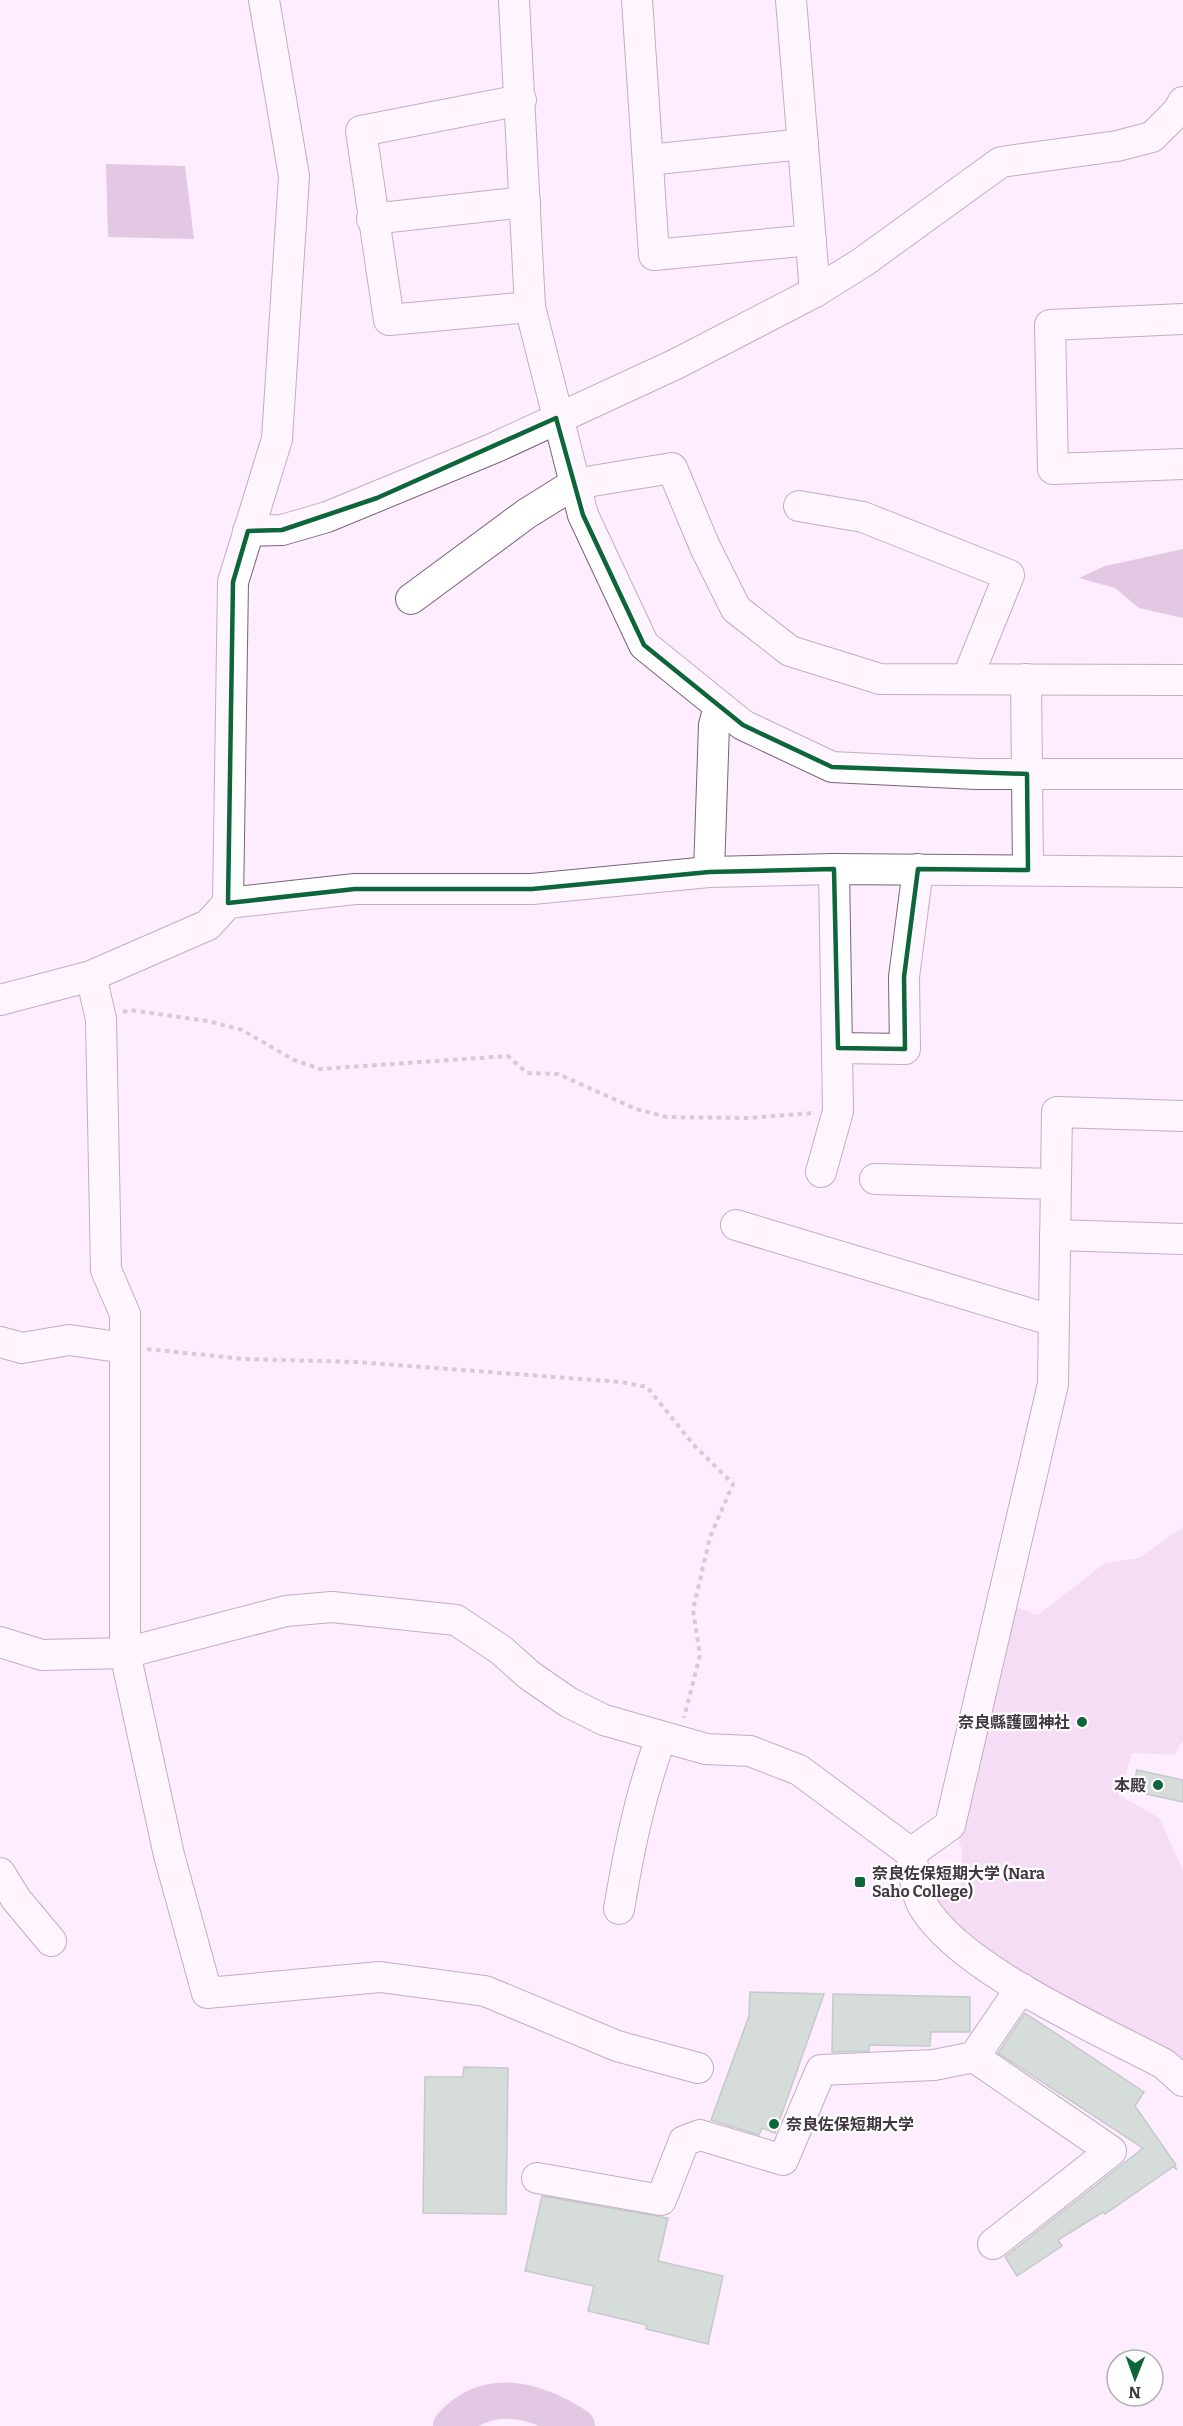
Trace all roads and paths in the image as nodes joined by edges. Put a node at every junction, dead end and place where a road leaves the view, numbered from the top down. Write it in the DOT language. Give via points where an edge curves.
graph roads {
  1 [pos="264,0"];
  2 [pos="514,0"];
  3 [pos="637,0"];
  4 [pos="791,0"];
  5 [pos="521,100"];
  6 [pos="1183,102"];
  7 [pos="803,144"];
  8 [pos="648,160"];
  9 [pos="525,202"];
  10 [pos="372,219"];
  11 [pos="811,240"];
  12 [pos="815,292"];
  13 [pos="530,307"];
  14 [pos="1183,319"];
  15 [pos="556,418"];
  16 [pos="1183,464"];
  17 [pos="574,484"];
  18 [pos="799,506"];
  19 [pos="248,531"];
  20 [pos="411,599"];
  21 [pos="967,679"];
  22 [pos="1026,680"];
  23 [pos="1183,680"];
  24 [pos="719,706"];
  25 [pos="1027,774"];
  26 [pos="1183,774"];
  27 [pos="834,868"];
  28 [pos="918,869"];
  29 [pos="1028,870"];
  30 [pos="708,872"];
  31 [pos="1183,872"];
  32 [pos="228,903"];
  33 [pos="91,976"];
  34 [pos="0,1000"];
  35 [pos="101,1019"];
  36 [pos="838,1048"];
  37 [pos="838,1111"];
  38 [pos="1183,1116"];
  39 [pos="822,1172"];
  40 [pos="875,1179"];
  41 [pos="1056,1184"];
  42 [pos="736,1225"];
  43 [pos="1055,1235"];
  44 [pos="1183,1239"];
  45 [pos="1054,1320"];
  46 [pos="0,1342"];
  47 [pos="126,1348"];
  48 [pos="0,1642"];
  49 [pos="125,1653"];
  50 [pos="669,1740"];
  51 [pos="911,1852"];
  52 [pos="0,1873"];
  53 [pos="619,1909"];
  54 [pos="51,1941"];
  55 [pos="1020,1988"];
  56 [pos="974,2057"];
  57 [pos="698,2068"];
  58 [pos="1183,2080"];
  59 [pos="537,2178"];
  60 [pos="993,2244"];
  1 -- 19 [label="street" via="294,176 277,439"];
  2 -- 5 [label="street"];
  3 -- 8 [label="street"];
  4 -- 7 [label="street"];
  5 -- 9 [label="street"];
  5 -- 10 [label="street" via="360,131"];
  6 -- 12 [label="street" via="1152,137 1117,146 1000,162 863,262"];
  7 -- 8 [label="street"];
  7 -- 11 [label="street"];
  8 -- 11 [label="street" via="654,255"];
  9 -- 10 [label="street"];
  9 -- 13 [label="street"];
  10 -- 13 [label="street" via="389,320"];
  11 -- 12 [label="street"];
  12 -- 15 [label="street" via="676,364"];
  13 -- 15 [label="street"];
  14 -- 16 [label="street" via="1050,325 1053,469"];
  15 -- 17 [label="street"];
  15 -- 19 [label="street" via="337,513 282,530"];
  17 -- 20 [label="street" via="526,514"];
  17 -- 21 [label="street" via="672,468 736,609 790,651 880,679"];
  17 -- 24 [label="street" via="582,515 644,645"];
  18 -- 21 [label="street" via="863,517 1009,576"];
  19 -- 32 [label="street" via="233,582"];
  21 -- 22 [label="street"];
  22 -- 23 [label="street"];
  22 -- 25 [label="street"];
  24 -- 25 [label="street" via="743,725 832,767"];
  24 -- 30 [label="street" via="714,725"];
  25 -- 26 [label="street"];
  25 -- 29 [label="street"];
  27 -- 28 [label="street"];
  27 -- 30 [label="street"];
  27 -- 36 [label="street"];
  28 -- 29 [label="street"];
  28 -- 36 [label="street" via="904,977 905,1049"];
  29 -- 31 [label="street"];
  30 -- 32 [label="street" via="532,889 355,889"];
  32 -- 33 [label="street" via="208,925"];
  33 -- 34 [label="street"];
  33 -- 35 [label="street"];
  35 -- 37 [label="path" via="130,1010 208,1021 242,1030 294,1060 320,1069 508,1056 527,1073 558,1074 636,1109 667,1117 748,1118"];
  35 -- 47 [label="street" via="106,1270 125,1314"];
  36 -- 37 [label="street"];
  37 -- 39 [label="street"];
  38 -- 41 [label="street" via="1057,1112"];
  40 -- 41 [label="street"];
  41 -- 43 [label="street"];
  42 -- 45 [label="street"];
  43 -- 44 [label="street"];
  43 -- 45 [label="street"];
  45 -- 51 [label="street" via="1053,1384 950,1825"];
  46 -- 47 [label="street" via="22,1348 69,1340"];
  47 -- 49 [label="street"];
  47 -- 50 [label="path" via="244,1359 356,1362 647,1387 693,1444 733,1484 710,1537 693,1610 700,1655"];
  48 -- 49 [label="street" via="42,1655"];
  49 -- 50 [label="street" via="286,1611 332,1607 456,1620 568,1702 604,1720"];
  49 -- 57 [label="street" via="169,1855 207,1993 380,1977 485,1992 617,2046"];
  50 -- 51 [label="street" via="706,1749 750,1751 799,1770"];
  50 -- 53 [label="street" via="647,1776 631,1836"];
  51 -- 55 [label="street" via="922,1903 940,1931"];
  52 -- 54 [label="street"];
  55 -- 56 [label="street"];
  55 -- 58 [label="street" via="1164,2064"];
  56 -- 59 [label="street" via="934,2065 821,2070 783,2160 700,2135 684,2141 661,2200"];
  56 -- 60 [label="street" via="1111,2151"];
}
